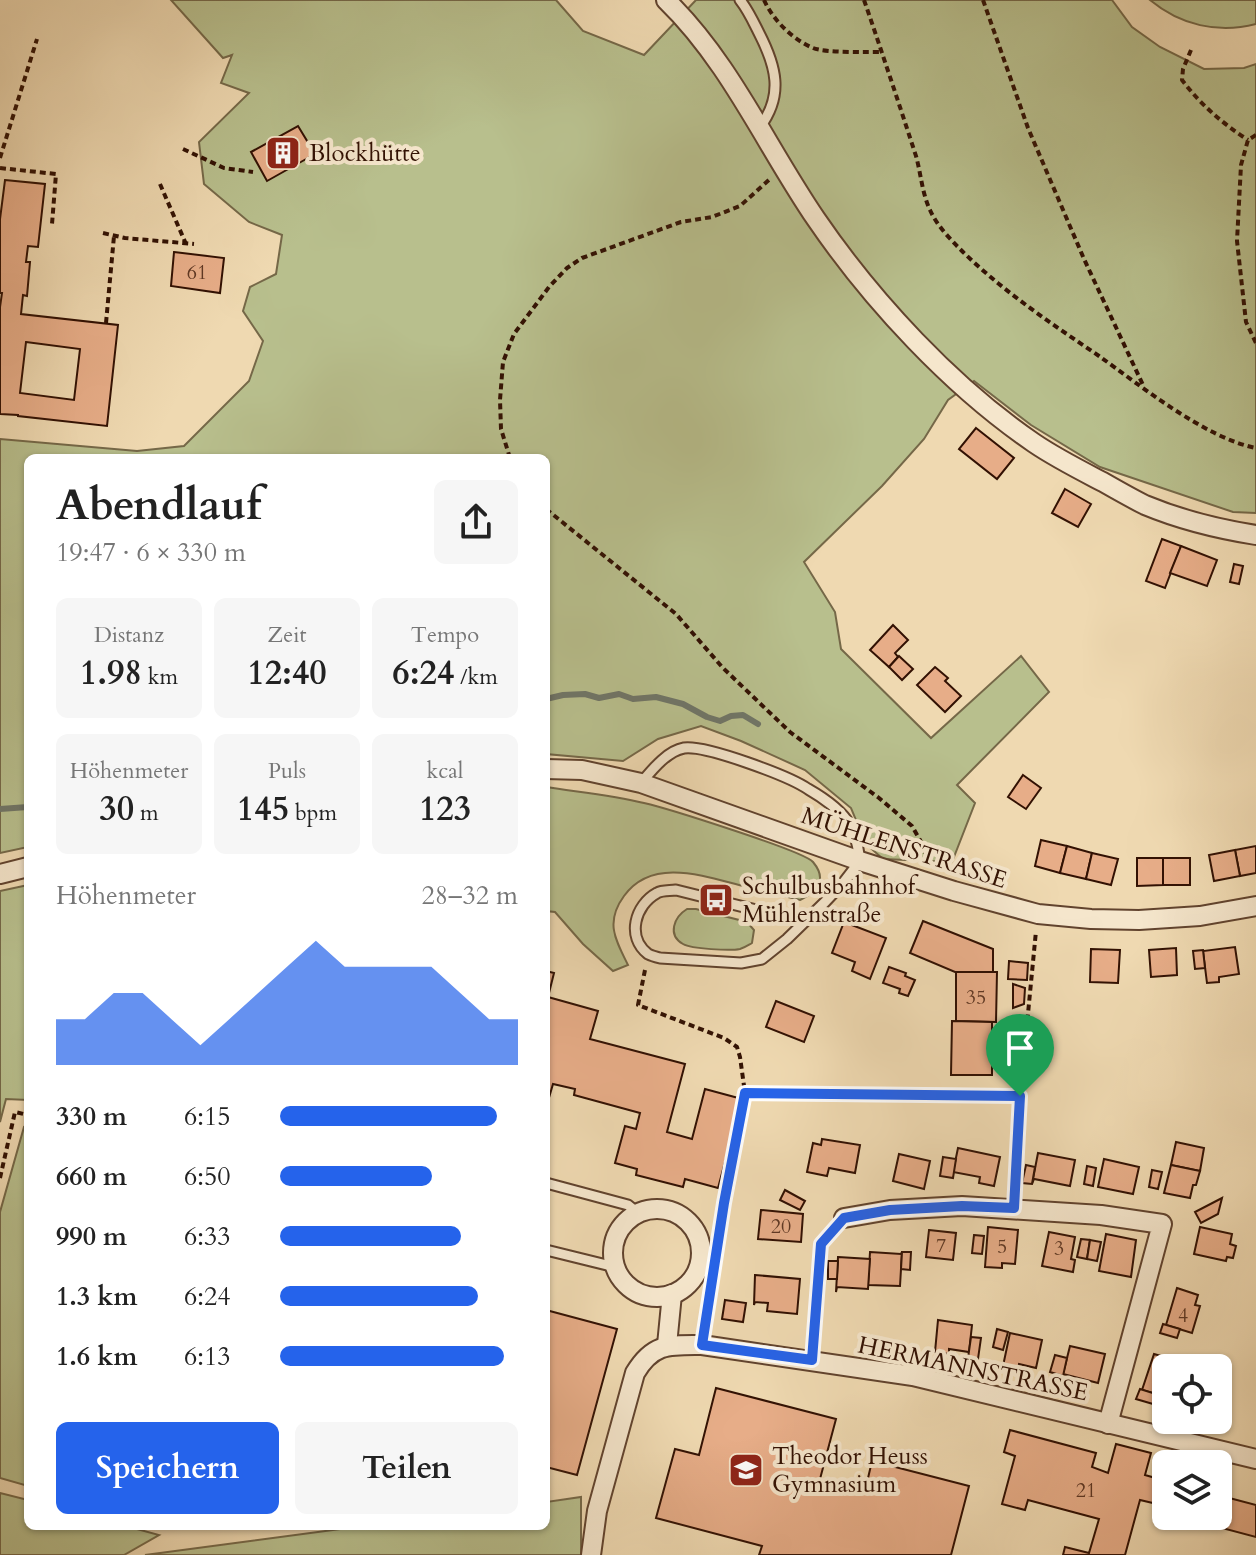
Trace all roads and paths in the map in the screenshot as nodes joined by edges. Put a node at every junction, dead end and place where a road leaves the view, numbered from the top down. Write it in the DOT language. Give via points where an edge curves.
graph roads {
  1 [pos="666,0"];
  2 [pos="740,0"];
  3 [pos="764,0"];
  4 [pos="864,0"];
  5 [pos="983,0"];
  6 [pos="37,39"];
  7 [pos="1191,50"];
  8 [pos="882,52"];
  9 [pos="760,127"];
  10 [pos="1256,135"];
  11 [pos="1248,140"];
  12 [pos="183,149"];
  13 [pos="0,158"];
  14 [pos="783,167"];
  15 [pos="0,168"];
  16 [pos="253,172"];
  17 [pos="160,184"];
  18 [pos="52,224"];
  19 [pos="103,233"];
  20 [pos="114,236"];
  21 [pos="186,244"];
  22 [pos="194,244"];
  23 [pos="106,323"];
  24 [pos="1256,343"];
  25 [pos="1144,388"];
  26 [pos="1256,448"];
  27 [pos="509,454"];
  28 [pos="550,512"];
  29 [pos="1256,535"];
  30 [pos="550,769"];
  31 [pos="641,783"];
  32 [pos="860,861"];
  33 [pos="24,868"];
  34 [pos="0,874"];
  35 [pos="931,884"];
  36 [pos="1256,906"];
  37 [pos="1038,914"];
  38 [pos="804,922"];
  39 [pos="648,954"];
  40 [pos="745,1093"];
  41 [pos="1020,1096"];
  42 [pos="24,1114"];
  43 [pos="0,1178"];
  44 [pos="550,1184"];
  45 [pos="1014,1208"];
  46 [pos="638,1213"];
  47 [pos="844,1218"];
  48 [pos="550,1251"];
  49 [pos="615,1267"];
  50 [pos="672,1294"];
  51 [pos="667,1345"];
  52 [pos="702,1345"];
  53 [pos="812,1360"];
  54 [pos="1108,1424"];
  55 [pos="1256,1459"];
  56 [pos="591,1555"];
  1 -- 9 [label="street" via="696,32"];
  2 -- 9 [label="lane" via="772,59 774,103"];
  3 -- 8 [label="path" via="771,15 814,48"];
  4 -- 8 [label="path"];
  5 -- 25 [label="path" via="1028,128"];
  6 -- 13 [label="path"];
  7 -- 11 [label="path" via="1182,80 1210,112"];
  8 -- 25 [label="path" via="938,225 984,272"];
  9 -- 14 [label="street"];
  10 -- 11 [label="path"];
  11 -- 24 [label="path" via="1241,165 1237,241 1246,322"];
  12 -- 16 [label="path" via="224,168"];
  14 -- 27 [label="path" via="740,206 681,222 567,268 514,334 503,362 501,429"];
  14 -- 29 [label="street" via="863,281 924,348 1009,425 1146,505"];
  15 -- 18 [label="path" via="56,174"];
  17 -- 21 [label="path"];
  19 -- 20 [label="path"];
  20 -- 21 [label="path"];
  20 -- 23 [label="path"];
  21 -- 22 [label="path"];
  25 -- 26 [label="path" via="1214,432"];
  28 -- 35 [label="path" via="676,614 790,732 912,826 924,847"];
  30 -- 31 [label="street, MÜHLENSTRASSE"];
  31 -- 32 [label="street, MÜHLENSTRASSE"];
  31 -- 32 [label="lane" via="662,760 684,748 758,766 807,788 849,823"];
  32 -- 35 [label="street, MÜHLENSTRASSE"];
  32 -- 38 [label="lane"];
  33 -- 34 [label="street"];
  35 -- 37 [label="street, MÜHLENSTRASSE"];
  36 -- 37 [label="street, MÜHLENSTRASSE" via="1139,920"];
  37 -- 41 [label="path"];
  38 -- 39 [label="lane" via="762,959 741,963"];
  38 -- 39 [label="lane" via="676,890 659,891 642,905 635,922 635,938"];
  39 -- 40 [label="path" via="638,1005 737,1047"];
  40 -- 41 [label="path"];
  40 -- 52 [label="path"];
  41 -- 45 [label="path"];
  42 -- 43 [label="path" via="15,1112"];
  44 -- 46 [label="lane" via="628,1205"];
  45 -- 47 [label="street" via="890,1210"];
  45 -- 54 [label="street" via="1162,1224"];
  46 -- 49 [label="street" via="617,1234"];
  46 -- 50 [label="street" via="671,1211 687,1220 697,1235 697,1271"];
  47 -- 53 [label="path" via="821,1244"];
  48 -- 49 [label="lane"];
  49 -- 50 [label="street" via="639,1293"];
  50 -- 51 [label="street"];
  51 -- 52 [label="street, HERMANNSTRASSE"];
  51 -- 56 [label="street" via="653,1351 635,1373 597,1511"];
  52 -- 53 [label="street, HERMANNSTRASSE"];
  53 -- 54 [label="street, HERMANNSTRASSE" via="913,1376"];
  54 -- 55 [label="street, HERMANNSTRASSE"];
}
